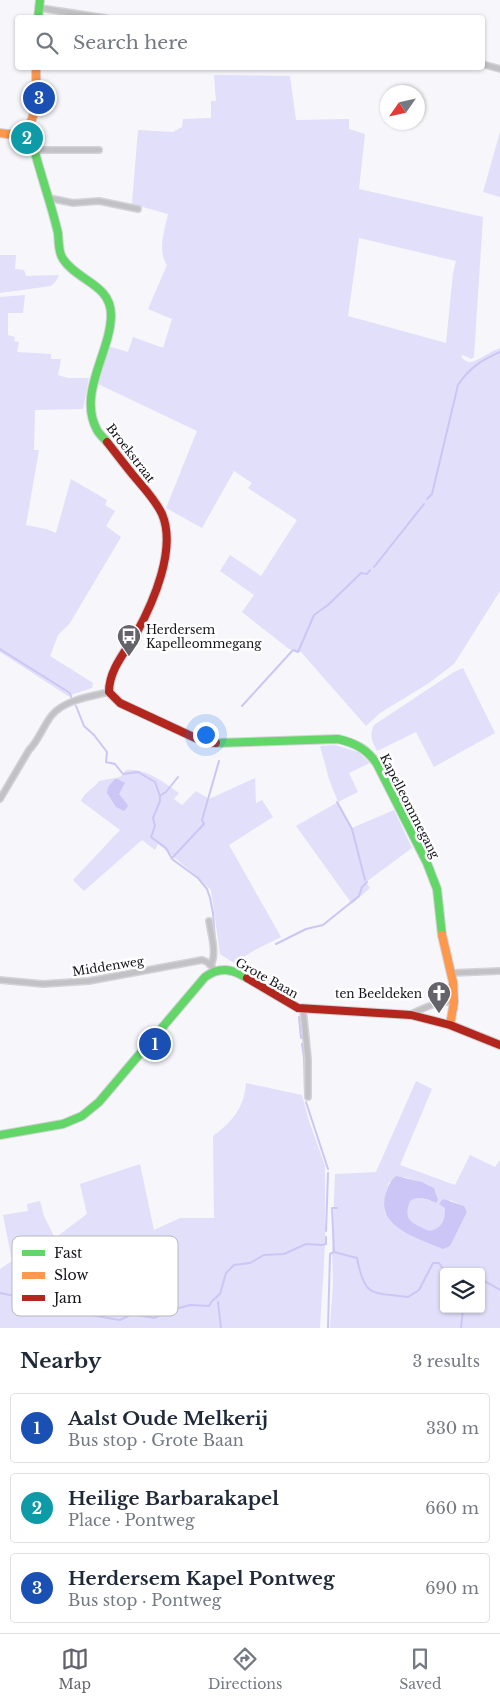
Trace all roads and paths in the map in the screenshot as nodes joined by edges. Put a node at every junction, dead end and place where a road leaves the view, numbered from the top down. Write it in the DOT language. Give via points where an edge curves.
graph roads {
  1 [pos="40,4"];
  2 [pos="91,15"];
  3 [pos="485,65"];
  4 [pos="500,69"];
  5 [pos="36,70"];
  6 [pos="28,127"];
  7 [pos="0,133"];
  8 [pos="35,150"];
  9 [pos="99,150"];
  10 [pos="49,198"];
  11 [pos="138,209"];
  12 [pos="109,692"];
  13 [pos="0,799"];
  14 [pos="209,922"];
  15 [pos="213,968"];
  16 [pos="500,971"];
  17 [pos="451,973"];
  18 [pos="0,980"];
  19 [pos="454,1002"];
  20 [pos="303,1009"];
  21 [pos="411,1015"];
  22 [pos="450,1025"];
  23 [pos="500,1045"];
  24 [pos="308,1097"];
  25 [pos="0,1135"];
  1 -- 2 [label="street"];
  3 -- 4 [label="street"];
  5 -- 6 [label="street" via="35,106"];
  6 -- 7 [label="street" via="22,133 8,136"];
  6 -- 8 [label="street, Broekstraat" via="34,134"];
  8 -- 9 [label="street"];
  8 -- 10 [label="street, Broekstraat"];
  10 -- 11 [label="street" via="73,203 99,201"];
  10 -- 12 [label="street, Broekstraat" via="64,262 101,289 111,312 90,400 92,420 156,504 168,535 168,547 151,602 111,678"];
  12 -- 13 [label="street" via="64,706 52,715"];
  12 -- 17 [label="street, Kapelleommegang" via="120,703 204,742 338,739 355,743 367,751 377,764 434,881"];
  14 -- 15 [label="street"];
  15 -- 18 [label="street, Middenweg" via="202,960 89,981 43,984"];
  15 -- 20 [label="street, Grote Baan" via="236,971"];
  15 -- 25 [label="street, Grote Baan" via="99,1102 82,1116 63,1124"];
  16 -- 17 [label="street"];
  17 -- 19 [label="street, Kapelleommegang"];
  19 -- 21 [label="street, Grote Baan" via="447,1001"];
  19 -- 22 [label="street, Kapelleommegang"];
  20 -- 21 [label="street, Grote Baan"];
  20 -- 24 [label="street"];
  21 -- 22 [label="street, Grote Baan"];
  22 -- 23 [label="street, Grote Baan"];
}
